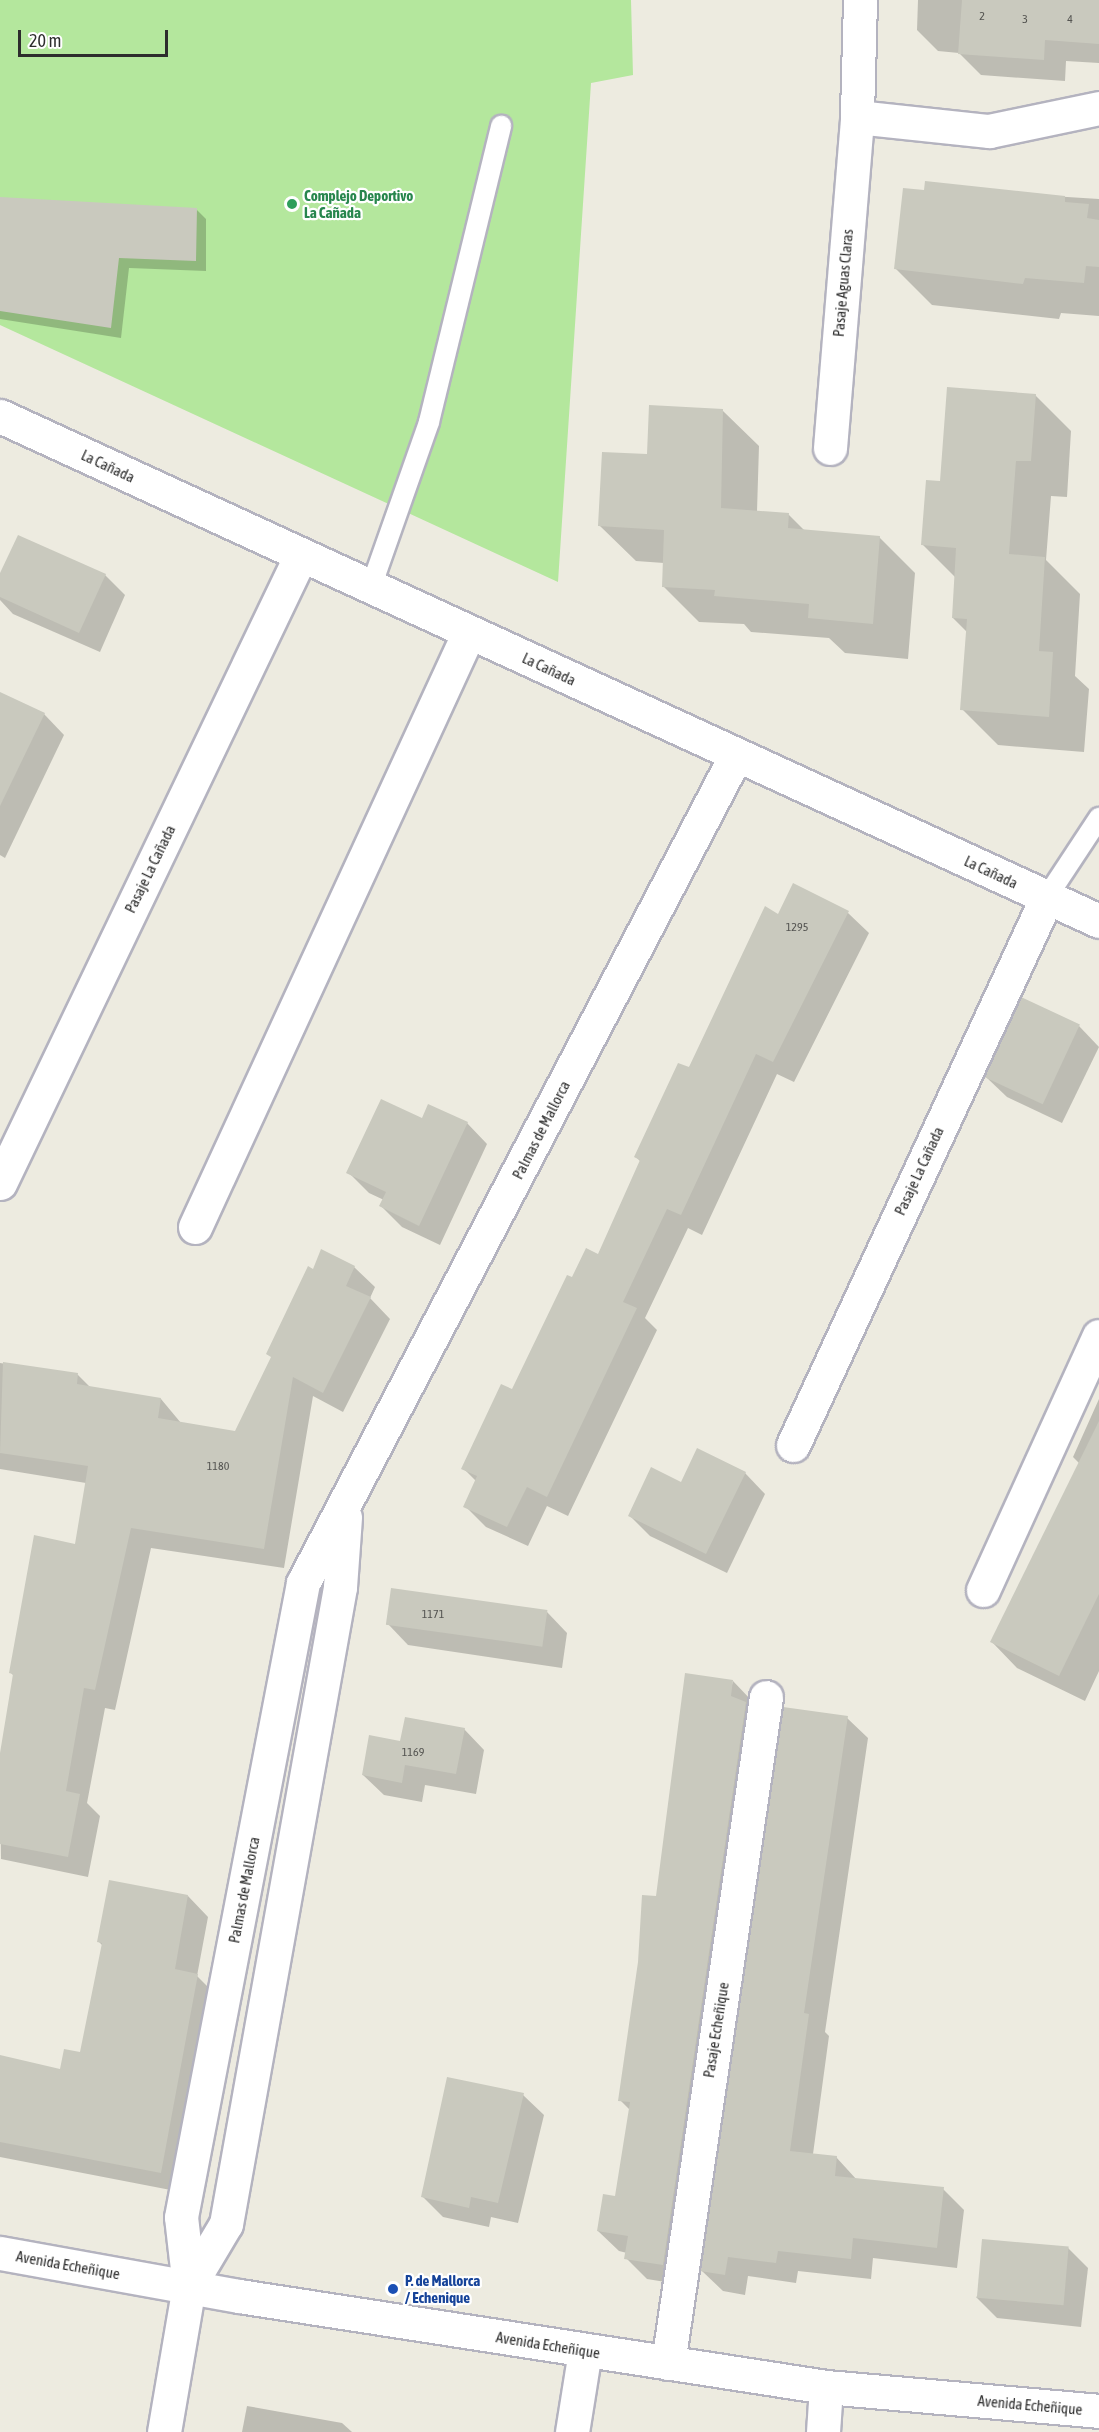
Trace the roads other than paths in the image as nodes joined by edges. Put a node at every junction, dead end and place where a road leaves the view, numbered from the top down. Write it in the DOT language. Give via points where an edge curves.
graph roads {
  1 [pos="860,0"];
  2 [pos="1099,108"];
  3 [pos="856,117"];
  4 [pos="501,126"];
  5 [pos="0,416"];
  6 [pos="830,448"];
  7 [pos="301,555"];
  8 [pos="371,587"];
  9 [pos="469,632"];
  10 [pos="736,755"];
  11 [pos="1099,818"];
  12 [pos="1047,897"];
  13 [pos="1099,921"];
  14 [pos="0,1183"];
  15 [pos="195,1227"];
  16 [pos="1099,1336"];
  17 [pos="794,1445"];
  18 [pos="346,1505"];
  19 [pos="983,1590"];
  20 [pos="766,1697"];
  21 [pos="0,2253"];
  22 [pos="189,2286"];
  23 [pos="585,2351"];
  24 [pos="668,2363"];
  25 [pos="826,2387"];
  26 [pos="1099,2411"];
  27 [pos="164,2432"];
  28 [pos="572,2432"];
  29 [pos="823,2432"];
  1 -- 3 [label="street, Pasaje Aguas Claras"];
  2 -- 3 [label="street" via="989,131"];
  3 -- 6 [label="street, Pasaje Aguas Claras"];
  4 -- 8 [label="lane" via="429,422"];
  5 -- 7 [label="street, La Cañada"];
  7 -- 8 [label="street, La Cañada"];
  7 -- 14 [label="street, Pasaje La Cañada"];
  8 -- 9 [label="street, La Cañada"];
  9 -- 10 [label="street, La Cañada"];
  9 -- 15 [label="street"];
  10 -- 12 [label="street, La Cañada"];
  10 -- 18 [label="street, Palmas de Mallorca"];
  11 -- 12 [label="lane"];
  12 -- 13 [label="street, La Cañada"];
  12 -- 17 [label="street, Pasaje La Cañada"];
  16 -- 19 [label="street"];
  18 -- 22 [label="street, Palmas de Mallorca" via="340,1587 226,2224"];
  18 -- 22 [label="street, Palmas de Mallorca" via="303,1583 181,2217"];
  20 -- 24 [label="street, Pasaje Echeñique"];
  21 -- 22 [label="street, Avenida Echeñique"];
  22 -- 23 [label="street, Avenida Echeñique"];
  22 -- 27 [label="street, Palmas de Mallorca"];
  23 -- 24 [label="street, Avenida Echeñique"];
  23 -- 28 [label="street"];
  24 -- 25 [label="street, Avenida Echeñique"];
  25 -- 26 [label="street, Avenida Echeñique"];
  25 -- 29 [label="street"];
}
